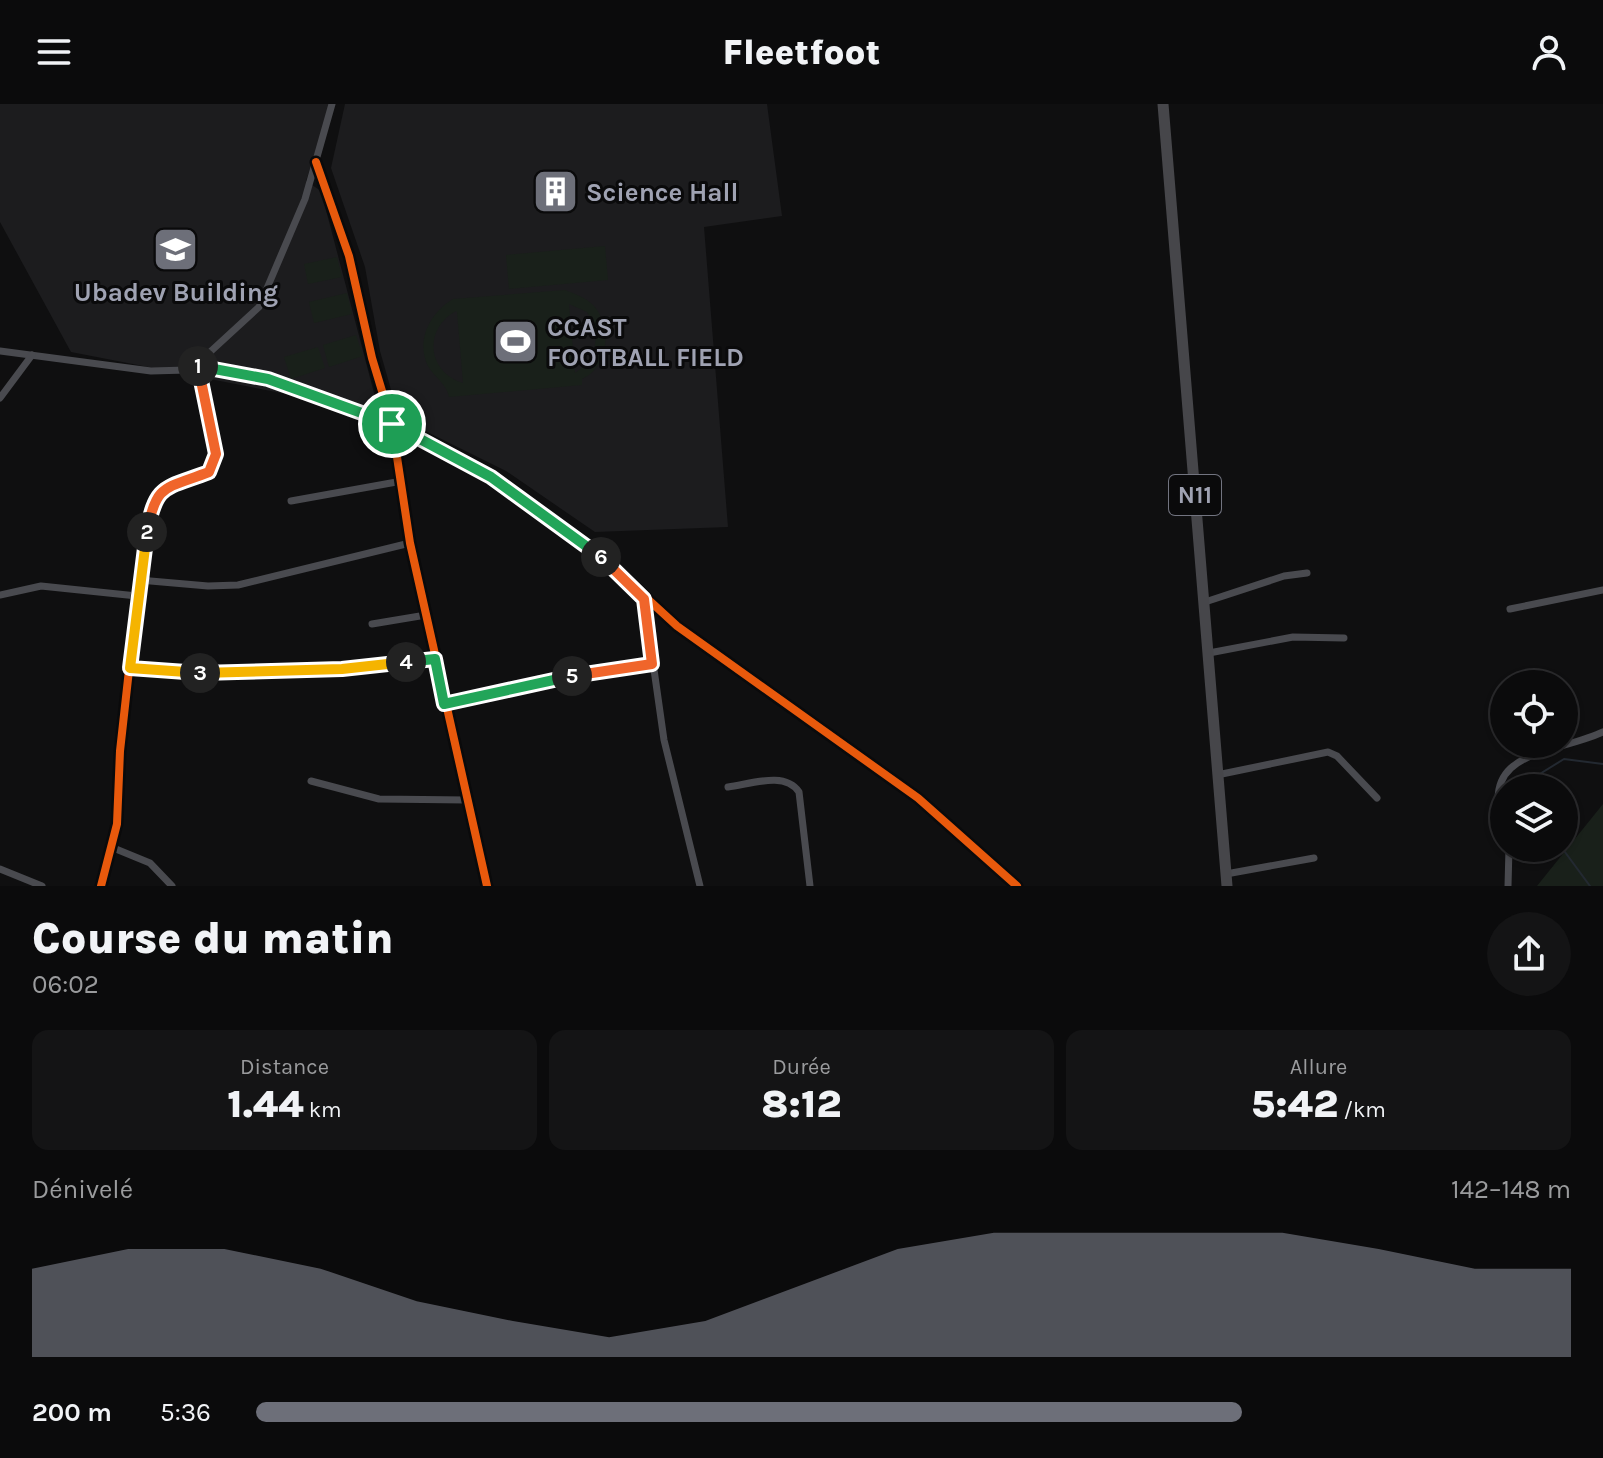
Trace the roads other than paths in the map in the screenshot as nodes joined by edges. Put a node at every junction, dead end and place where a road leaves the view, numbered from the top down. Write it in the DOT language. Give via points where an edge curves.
graph roads {
  1 [pos="332,104"];
  2 [pos="1163,104"];
  3 [pos="316,162"];
  4 [pos="0,351"];
  5 [pos="32,355"];
  6 [pos="197,364"];
  7 [pos="0,398"];
  8 [pos="392,424"];
  9 [pos="402,481"];
  10 [pos="291,501"];
  11 [pos="410,543"];
  12 [pos="1307,573"];
  13 [pos="139,580"];
  14 [pos="1603,590"];
  15 [pos="0,595"];
  16 [pos="137,596"];
  17 [pos="644,599"];
  18 [pos="1205,602"];
  19 [pos="1510,609"];
  20 [pos="426,615"];
  21 [pos="372,624"];
  22 [pos="1344,638"];
  23 [pos="1209,653"];
  24 [pos="435,659"];
  25 [pos="652,664"];
  26 [pos="130,668"];
  27 [pos="444,704"];
  28 [pos="1603,732"];
  29 [pos="1509,774"];
  30 [pos="1217,775"];
  31 [pos="311,781"];
  32 [pos="728,787"];
  33 [pos="1377,798"];
  34 [pos="466,800"];
  35 [pos="111,847"];
  36 [pos="1314,858"];
  37 [pos="1509,862"];
  38 [pos="0,869"];
  39 [pos="1226,880"];
  40 [pos="42,886"];
  41 [pos="101,886"];
  42 [pos="172,886"];
  43 [pos="487,886"];
  44 [pos="700,886"];
  45 [pos="810,886"];
  46 [pos="1017,886"];
  47 [pos="1508,886"];
  1 -- 3 [label="street"];
  2 -- 18 [label="highway, N11"];
  3 -- 6 [label="street" via="259,307"];
  3 -- 8 [label="street" via="349,256"];
  4 -- 5 [label="street"];
  5 -- 6 [label="street" via="151,371 187,370"];
  5 -- 7 [label="street"];
  6 -- 8 [label="street" via="268,379"];
  6 -- 13 [label="street" via="215,465 160,492 153,502"];
  8 -- 9 [label="street"];
  8 -- 17 [label="street" via="504,486 603,558"];
  9 -- 10 [label="street"];
  9 -- 11 [label="street"];
  11 -- 13 [label="street" via="238,585"];
  11 -- 20 [label="street"];
  12 -- 18 [label="street"];
  13 -- 16 [label="street"];
  14 -- 19 [label="street"];
  15 -- 16 [label="street" via="41,586"];
  16 -- 26 [label="street"];
  17 -- 25 [label="street"];
  17 -- 46 [label="street" via="918,798"];
  18 -- 23 [label="highway, N11"];
  20 -- 21 [label="street"];
  20 -- 24 [label="street"];
  22 -- 23 [label="street" via="1293,637"];
  23 -- 30 [label="highway, N11"];
  24 -- 26 [label="street" via="221,674"];
  24 -- 27 [label="street"];
  25 -- 27 [label="street" via="537,681"];
  25 -- 44 [label="street" via="667,756"];
  26 -- 35 [label="street"];
  27 -- 34 [label="street"];
  28 -- 29 [label="street" via="1549,747 1518,762"];
  30 -- 33 [label="street" via="1328,752"];
  30 -- 39 [label="highway, N11"];
  31 -- 34 [label="street" via="379,799"];
  32 -- 45 [label="street" via="782,779 794,784"];
  34 -- 43 [label="street"];
  35 -- 41 [label="street"];
  35 -- 42 [label="street" via="150,863"];
  36 -- 39 [label="street"];
  37 -- 47 [label="street"];
  38 -- 40 [label="street"];
}
